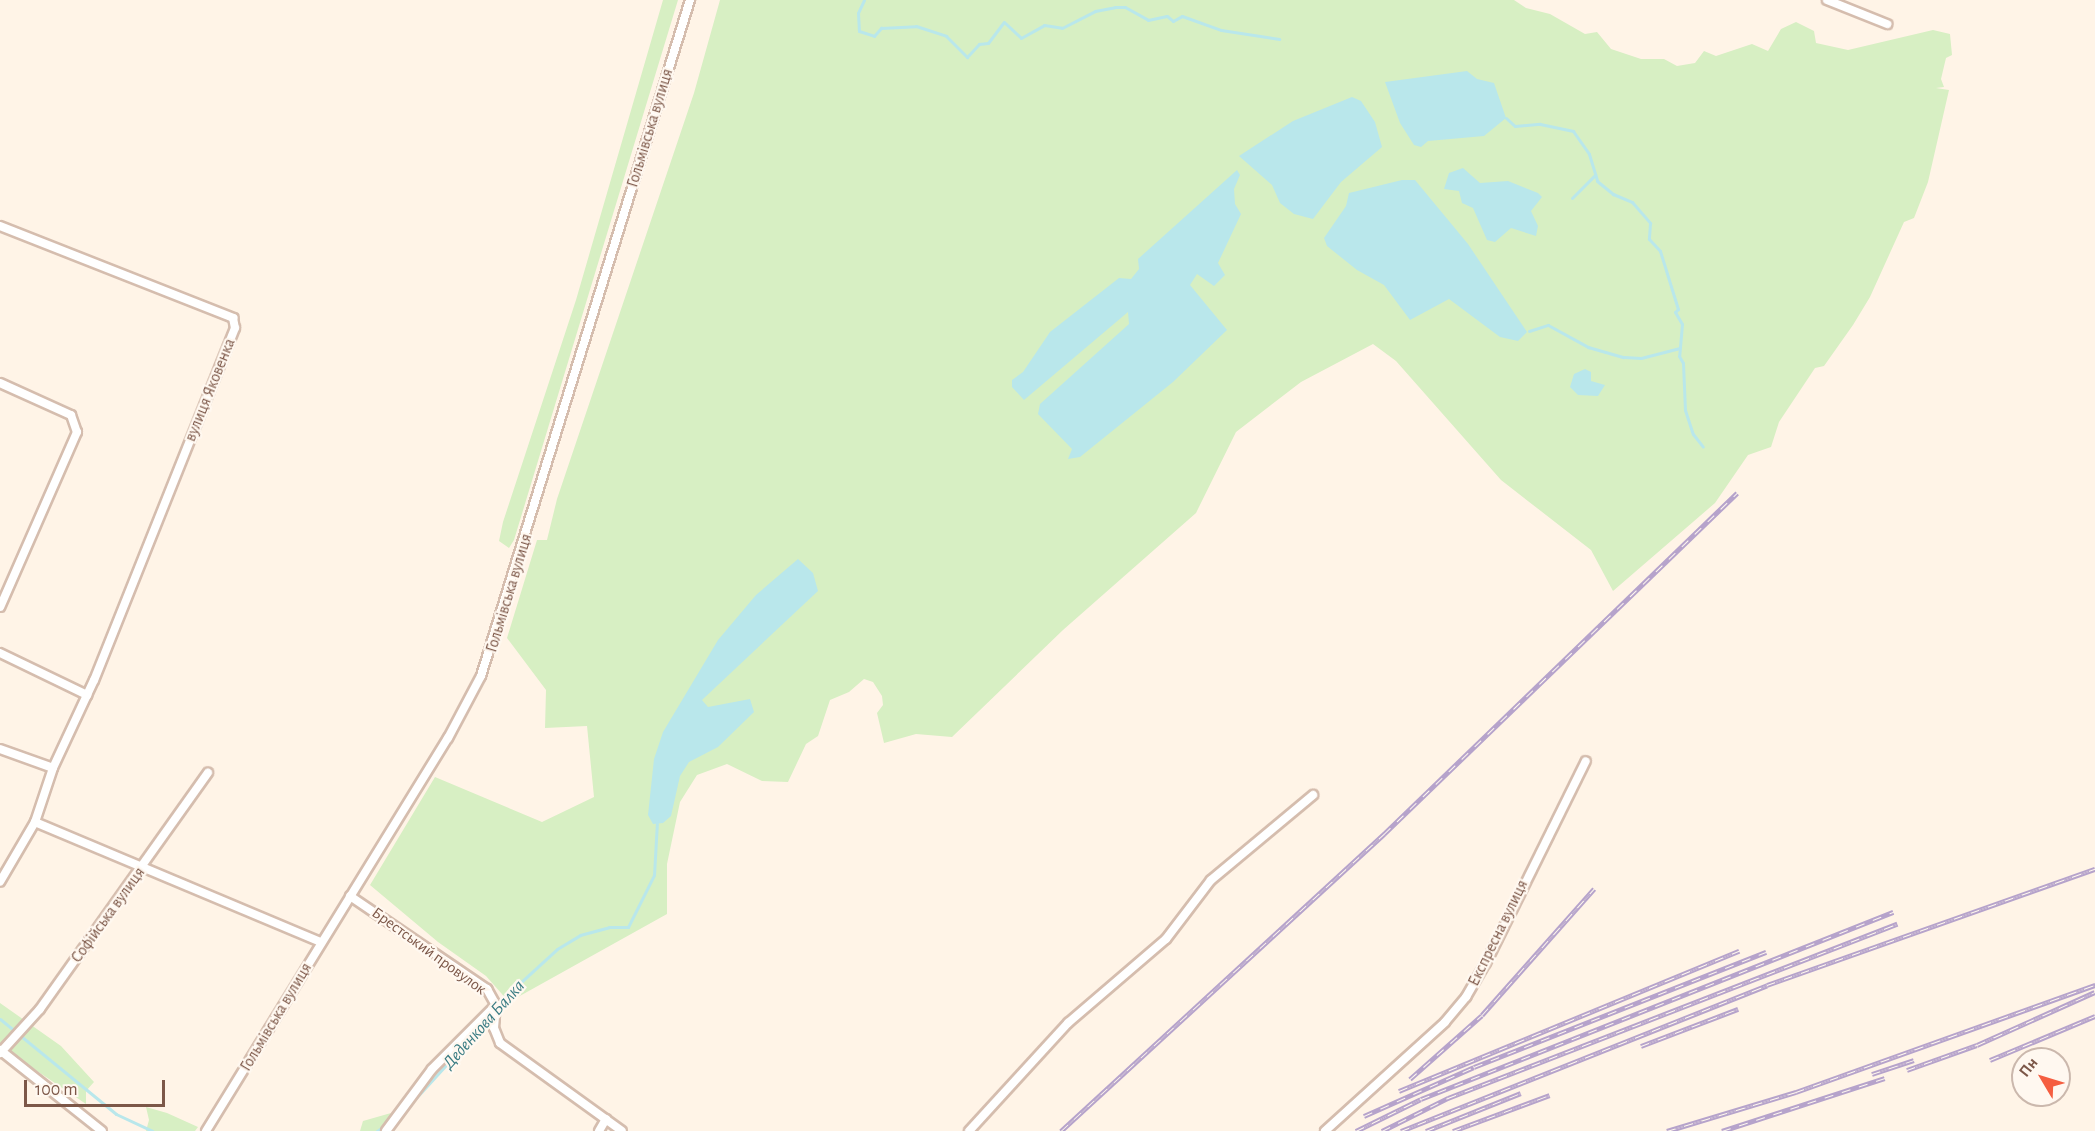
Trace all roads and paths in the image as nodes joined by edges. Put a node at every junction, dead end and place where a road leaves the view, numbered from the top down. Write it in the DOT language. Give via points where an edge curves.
graph roads {
  1 [pos="690,0"];
  2 [pos="1827,0"];
  3 [pos="1887,24"];
  4 [pos="0,226"];
  5 [pos="0,383"];
  6 [pos="0,607"];
  7 [pos="0,652"];
  8 [pos="87,695"];
  9 [pos="0,749"];
  10 [pos="1586,761"];
  11 [pos="53,768"];
  12 [pos="208,774"];
  13 [pos="1313,795"];
  14 [pos="35,822"];
  15 [pos="143,867"];
  16 [pos="0,882"];
  17 [pos="350,896"];
  18 [pos="321,942"];
  19 [pos="496,1005"];
  20 [pos="0,1051"];
  21 [pos="606,1119"];
  22 [pos="89,1122"];
  23 [pos="83,1131"];
  24 [pos="102,1131"];
  25 [pos="206,1131"];
  26 [pos="386,1131"];
  27 [pos="598,1131"];
  28 [pos="622,1131"];
  29 [pos="969,1131"];
  30 [pos="1325,1131"];
  1 -- 17 [label="street, Гольмівська вулиця" via="492,649 448,738"];
  2 -- 3 [label="street"];
  4 -- 8 [label="street, вулиця Яковенка" via="233,318 236,328"];
  5 -- 6 [label="street" via="71,415 77,432"];
  7 -- 8 [label="street"];
  8 -- 11 [label="street, вулиця Яковенка"];
  9 -- 11 [label="street"];
  10 -- 30 [label="street, Експресна вулиця" via="1466,997 1445,1022"];
  11 -- 14 [label="street, вулиця Яковенка"];
  12 -- 15 [label="street, Софійська вулиця"];
  13 -- 29 [label="street" via="1211,880 1166,939 1068,1023"];
  14 -- 15 [label="street"];
  14 -- 16 [label="street, вулиця Яковенка"];
  15 -- 18 [label="street"];
  15 -- 20 [label="street, Софійська вулиця" via="40,1010"];
  17 -- 18 [label="street, Гольмівська вулиця"];
  17 -- 19 [label="street, Брестський провулок" via="487,989"];
  18 -- 25 [label="street, Гольмівська вулиця"];
  19 -- 21 [label="street, Брестський провулок" via="494,1028 500,1043"];
  19 -- 26 [label="street" via="432,1069"];
  20 -- 22 [label="street"];
  21 -- 27 [label="street"];
  21 -- 28 [label="street, Брестський провулок"];
  22 -- 23 [label="street"];
  22 -- 24 [label="street"];
}
